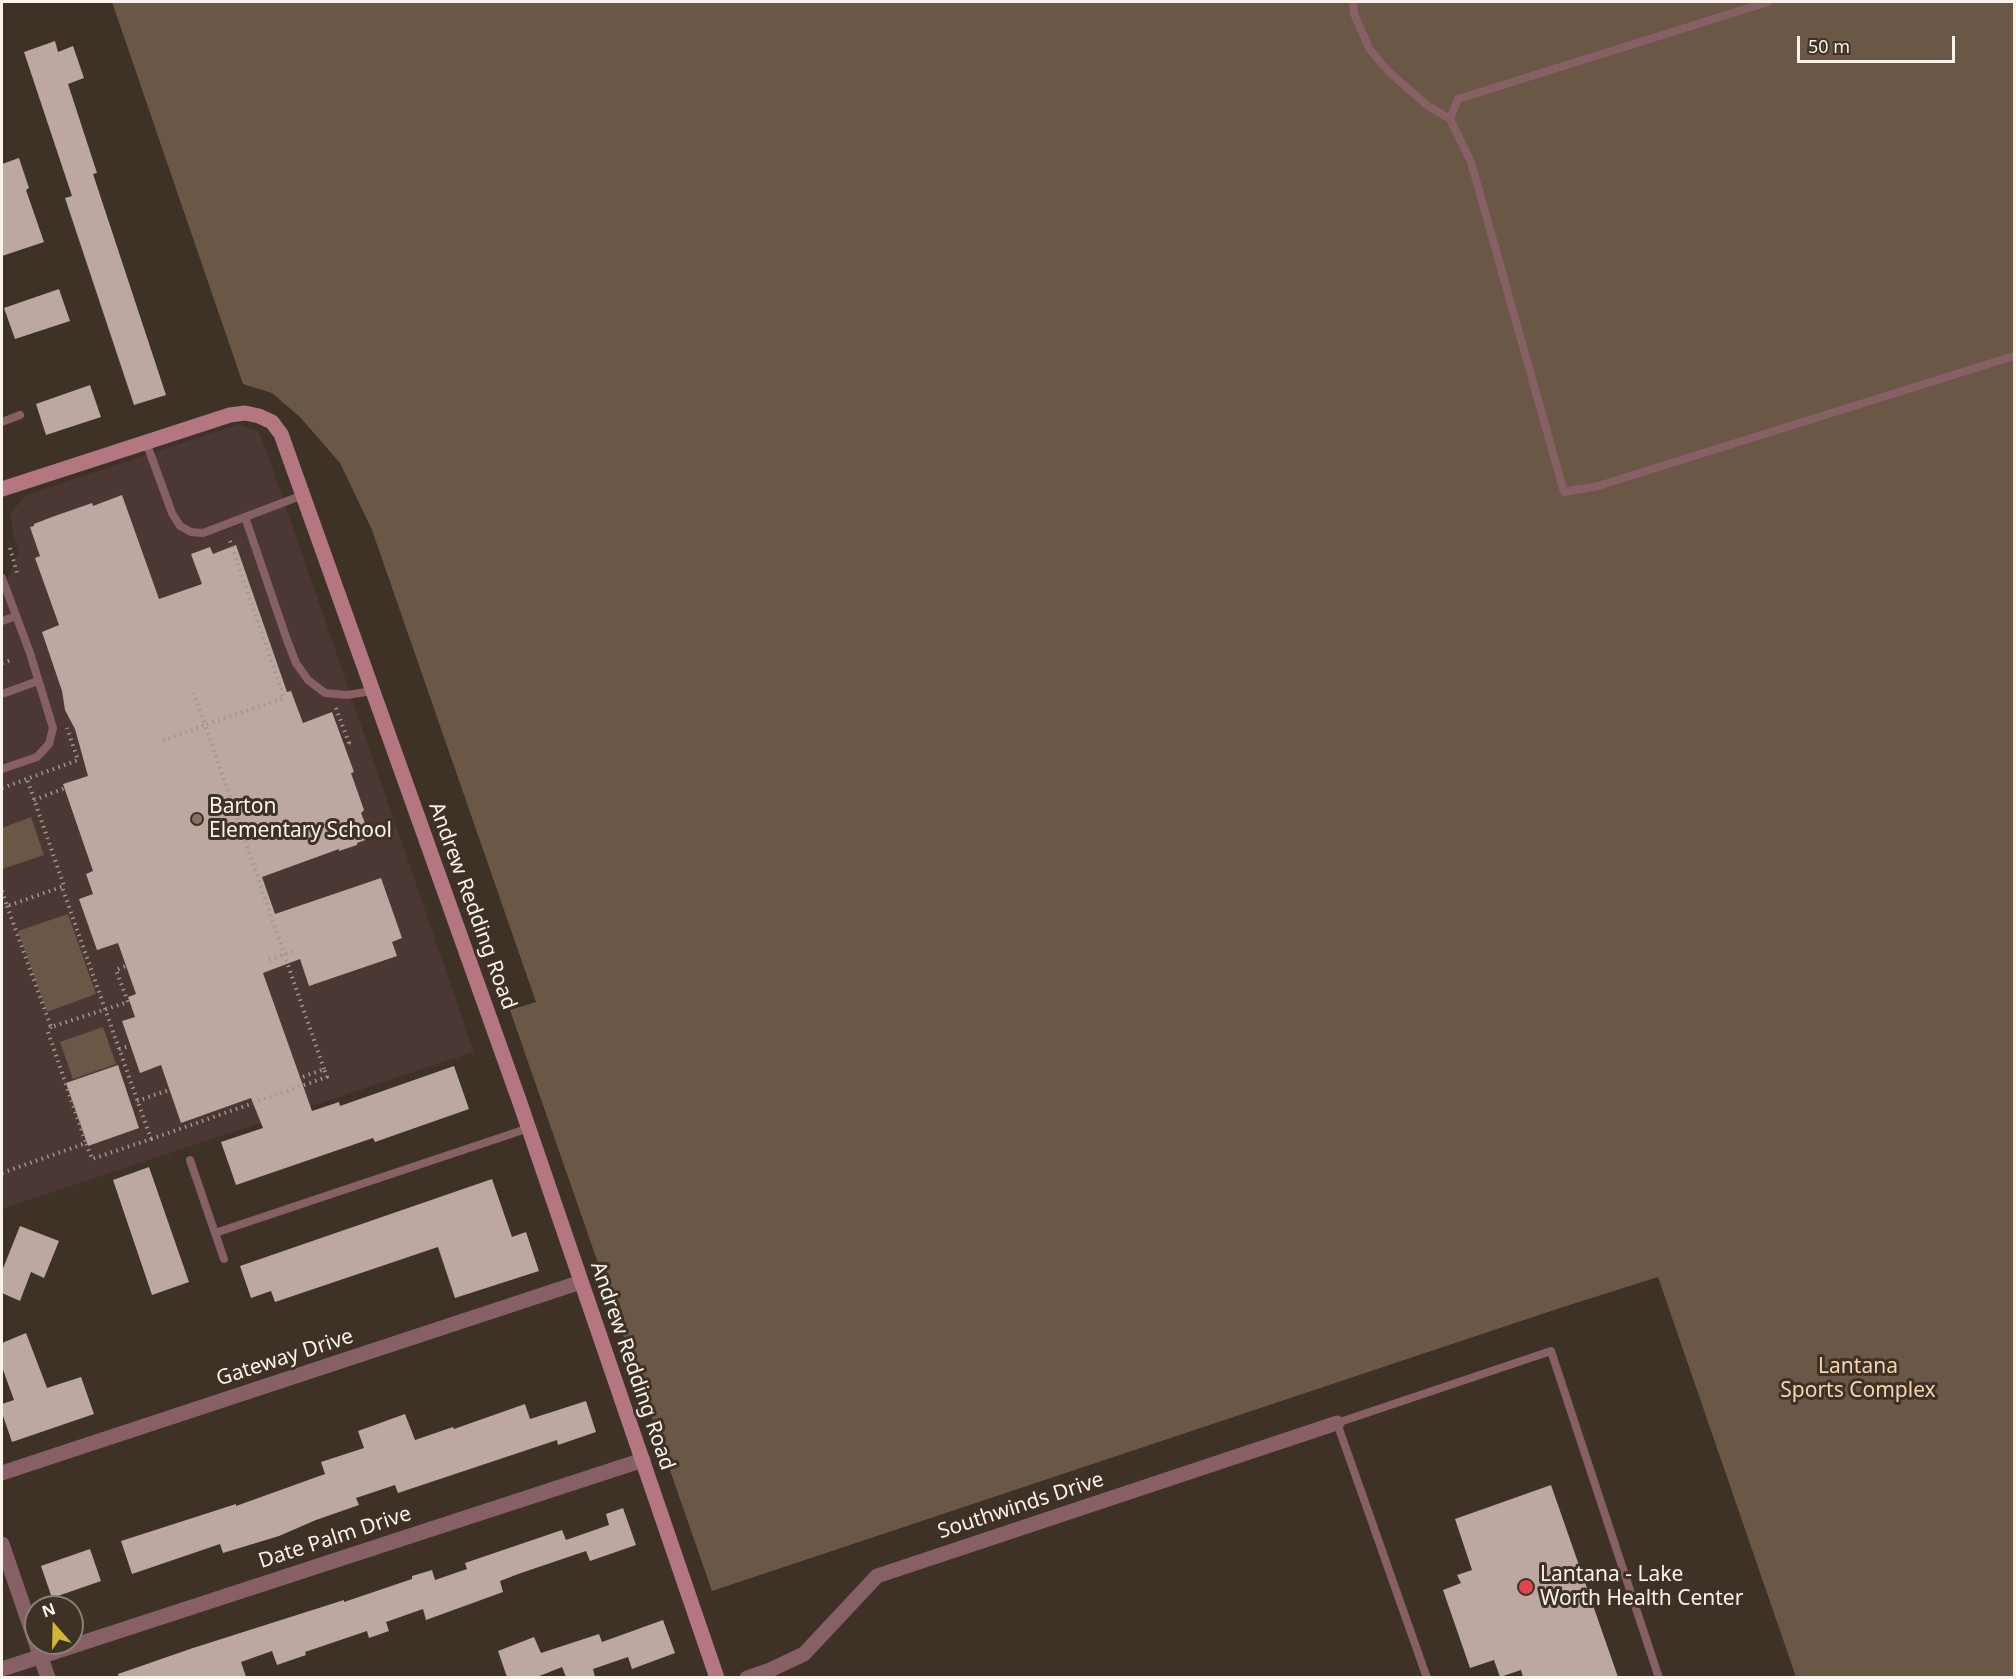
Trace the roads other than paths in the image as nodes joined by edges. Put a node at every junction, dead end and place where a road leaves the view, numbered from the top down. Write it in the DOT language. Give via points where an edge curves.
graph roads {
  1 [pos="1353,2"];
  2 [pos="1768,2"];
  3 [pos="1450,119"];
  4 [pos="2014,356"];
  5 [pos="20,416"];
  6 [pos="2,422"];
  7 [pos="146,442"];
  8 [pos="2,489"];
  9 [pos="303,495"];
  10 [pos="245,517"];
  11 [pos="2,578"];
  12 [pos="16,616"];
  13 [pos="2,621"];
  14 [pos="38,681"];
  15 [pos="373,691"];
  16 [pos="2,694"];
  17 [pos="2,770"];
  18 [pos="529,1128"];
  19 [pos="190,1160"];
  20 [pos="215,1233"];
  21 [pos="224,1259"];
  22 [pos="581,1282"];
  23 [pos="1337,1423"];
  24 [pos="643,1460"];
  25 [pos="2,1473"];
  26 [pos="2,1544"];
  27 [pos="40,1656"];
  28 [pos="2,1669"];
  29 [pos="48,1677"];
  30 [pos="717,1677"];
  31 [pos="747,1677"];
  32 [pos="1427,1677"];
  33 [pos="1659,1677"];
  1 -- 3 [label="lane" via="1354,14 1370,50 1420,100"];
  2 -- 3 [label="lane" via="1458,99"];
  3 -- 4 [label="lane" via="1471,162 1564,492 1598,486"];
  5 -- 6 [label="lane"];
  7 -- 8 [label="street, Andrew Redding Road"];
  7 -- 9 [label="street, Andrew Redding Road" via="230,415 259,416 281,434"];
  7 -- 10 [label="lane" via="180,526 203,533"];
  9 -- 10 [label="lane"];
  9 -- 15 [label="street, Andrew Redding Road"];
  10 -- 15 [label="lane" via="287,640 308,680 325,693"];
  11 -- 12 [label="lane"];
  12 -- 13 [label="lane"];
  12 -- 14 [label="lane"];
  14 -- 16 [label="lane"];
  14 -- 17 [label="lane" via="53,728 49,744 37,757"];
  15 -- 18 [label="street, Andrew Redding Road"];
  18 -- 20 [label="lane"];
  18 -- 22 [label="street, Andrew Redding Road"];
  19 -- 20 [label="lane"];
  20 -- 21 [label="lane"];
  22 -- 24 [label="street, Andrew Redding Road"];
  22 -- 25 [label="street, Gateway Drive"];
  23 -- 31 [label="street, Southwinds Drive" via="877,1576 804,1654"];
  23 -- 32 [label="lane"];
  23 -- 33 [label="lane" via="1551,1351"];
  24 -- 27 [label="street, Date Palm Drive"];
  24 -- 30 [label="street, Andrew Redding Road"];
  26 -- 27 [label="street"];
  27 -- 28 [label="street, Date Palm Drive"];
  27 -- 29 [label="street"];
}
